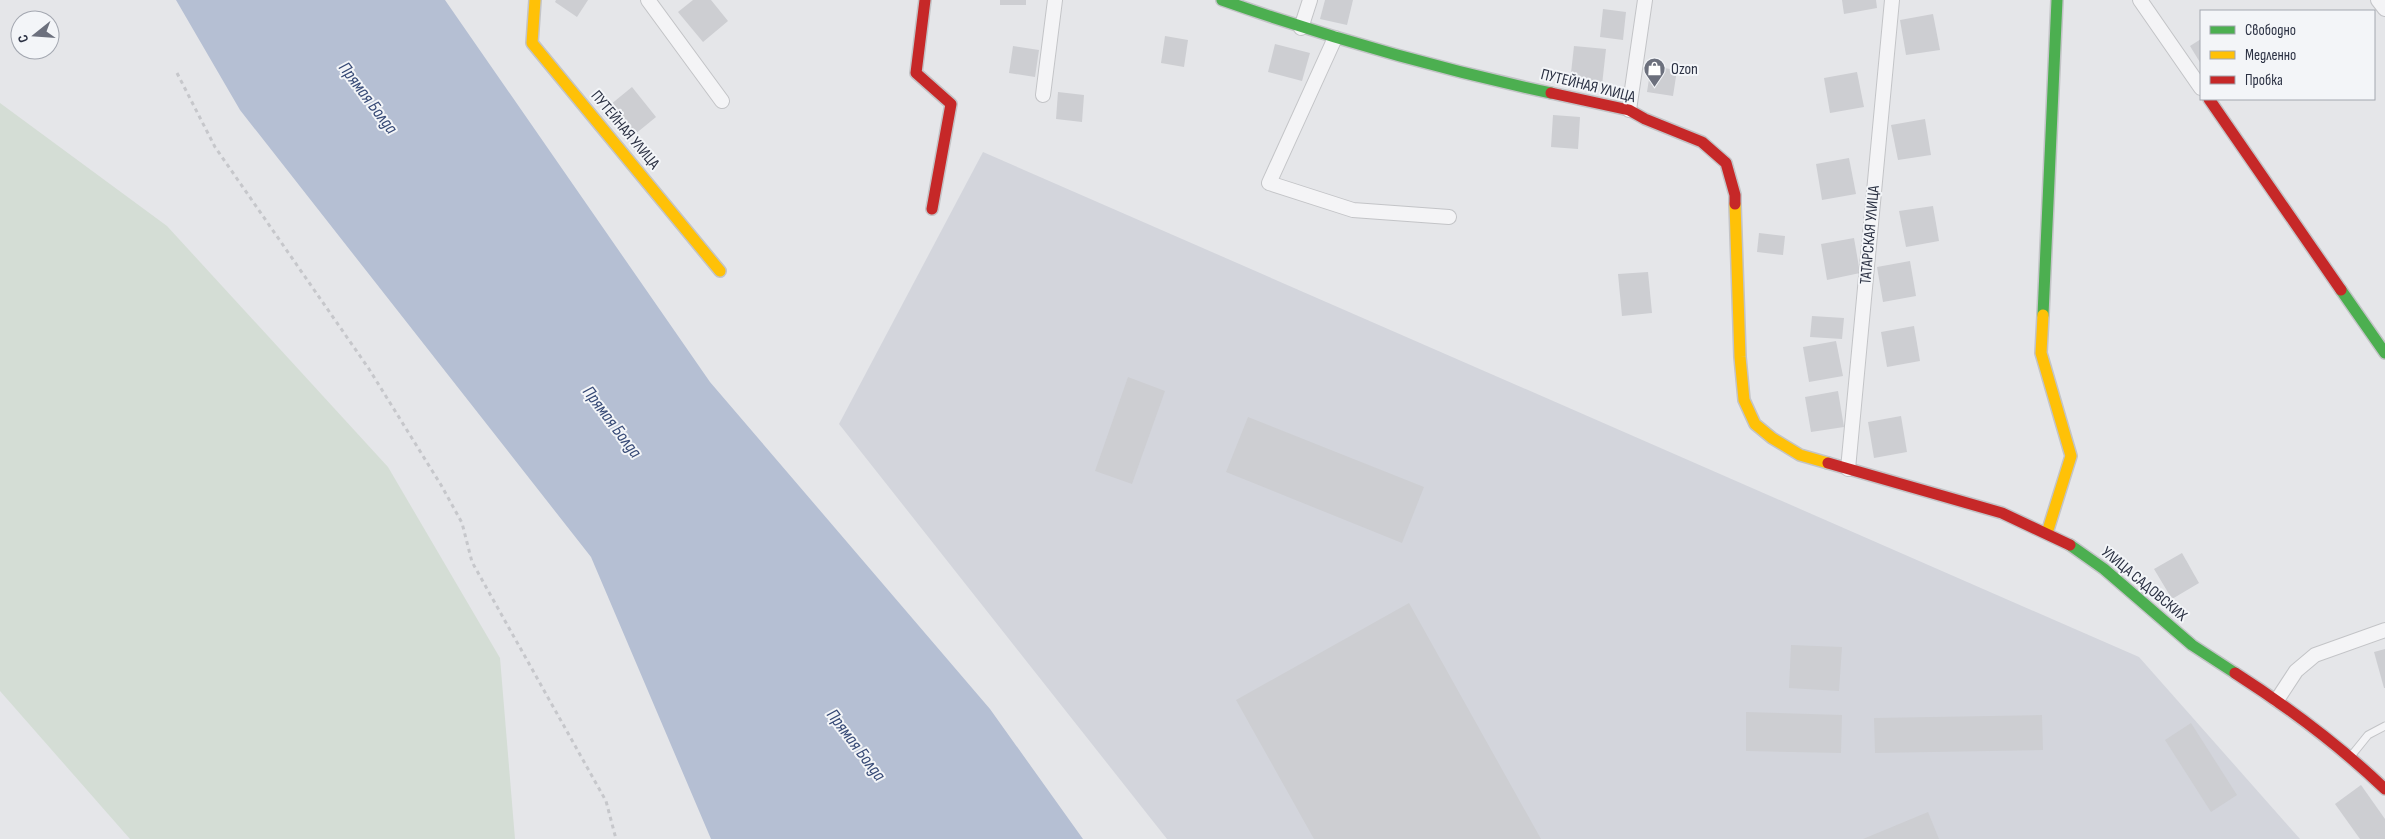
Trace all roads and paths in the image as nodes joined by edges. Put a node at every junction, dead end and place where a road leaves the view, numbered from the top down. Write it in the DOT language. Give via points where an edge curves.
graph roads {
  1 [pos="535,0"];
  2 [pos="648,0"];
  3 [pos="925,0"];
  4 [pos="1055,0"];
  5 [pos="1222,0"];
  6 [pos="1310,0"];
  7 [pos="1645,0"];
  8 [pos="1892,0"];
  9 [pos="2057,0"];
  10 [pos="2140,0"];
  11 [pos="2378,0"];
  12 [pos="2385,9"];
  13 [pos="1300,28"];
  14 [pos="1335,38"];
  15 [pos="177,73"];
  16 [pos="2200,87"];
  17 [pos="1043,95"];
  18 [pos="2210,100"];
  19 [pos="722,101"];
  20 [pos="1629,110"];
  21 [pos="932,208"];
  22 [pos="1449,217"];
  23 [pos="720,271"];
  24 [pos="2385,353"];
  25 [pos="1848,470"];
  26 [pos="2047,533"];
  27 [pos="2385,630"];
  28 [pos="2277,700"];
  29 [pos="2385,726"];
  30 [pos="2350,756"];
  31 [pos="2385,789"];
  32 [pos="616,839"];
  1 -- 23 [label="street, ПУТЕЙНАЯ УЛИЦА" via="532,43"];
  2 -- 19 [label="street"];
  3 -- 21 [label="street" via="916,73 951,104"];
  4 -- 17 [label="street"];
  5 -- 13 [label="street, ПУТЕЙНАЯ УЛИЦА"];
  6 -- 13 [label="street"];
  7 -- 20 [label="street"];
  8 -- 25 [label="street, ТАТАРСКАЯ УЛИЦА"];
  9 -- 26 [label="street" via="2041,353 2071,456"];
  10 -- 16 [label="street"];
  11 -- 12 [label="street"];
  13 -- 14 [label="street, ПУТЕЙНАЯ УЛИЦА"];
  14 -- 20 [label="street, ПУТЕЙНАЯ УЛИЦА" via="1464,74"];
  14 -- 22 [label="street" via="1269,183 1353,210"];
  15 -- 32 [label="path" via="215,147 369,369 441,484 462,523 472,562 606,800"];
  18 -- 24 [label="street"];
  20 -- 25 [label="street, ПУТЕЙНАЯ УЛИЦА" via="1702,142 1726,163 1735,195 1744,400 1755,424 1800,455"];
  25 -- 26 [label="street, УЛИЦА САДОВСКИХ" via="2002,513"];
  26 -- 28 [label="street, УЛИЦА САДОВСКИХ" via="2104,568 2192,645"];
  27 -- 28 [label="street" via="2315,655 2296,671"];
  28 -- 30 [label="street, УЛИЦА САДОВСКИХ"];
  29 -- 30 [label="lane" via="2368,735"];
  30 -- 31 [label="street, УЛИЦА САДОВСКИХ"];
}
